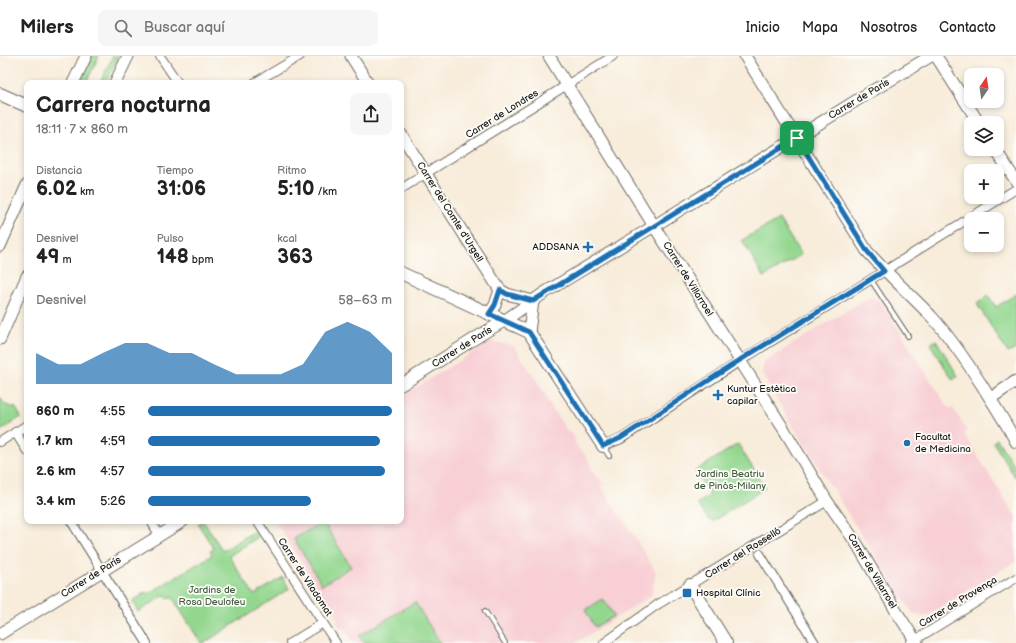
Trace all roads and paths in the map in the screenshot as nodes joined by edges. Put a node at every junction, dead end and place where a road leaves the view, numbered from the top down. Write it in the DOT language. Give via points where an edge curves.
graph roads {
  1 [pos="86,56"];
  2 [pos="128,56"];
  3 [pos="160,56"];
  4 [pos="300,56"];
  5 [pos="351,56"];
  6 [pos="549,56"];
  7 [pos="613,56"];
  8 [pos="745,56"];
  9 [pos="931,56"];
  10 [pos="936,56"];
  11 [pos="74,80"];
  12 [pos="116,80"];
  13 [pos="176,80"];
  14 [pos="259,80"];
  15 [pos="366,80"];
  16 [pos="567,85"];
  17 [pos="0,94"];
  18 [pos="24,105"];
  19 [pos="975,116"];
  20 [pos="797,138"];
  21 [pos="404,139"];
  22 [pos="1000,156"];
  23 [pos="426,174"];
  24 [pos="1016,181"];
  25 [pos="404,187"];
  26 [pos="1016,189"];
  27 [pos="24,192"];
  28 [pos="654,226"];
  29 [pos="0,246"];
  30 [pos="884,271"];
  31 [pos="404,274"];
  32 [pos="871,279"];
  33 [pos="24,283"];
  34 [pos="500,290"];
  35 [pos="533,301"];
  36 [pos="489,314"];
  37 [pos="504,321"];
  38 [pos="529,332"];
  39 [pos="908,336"];
  40 [pos="0,339"];
  41 [pos="740,360"];
  42 [pos="1016,381"];
  43 [pos="404,383"];
  44 [pos="990,398"];
  45 [pos="24,427"];
  46 [pos="15,432"];
  47 [pos="0,442"];
  48 [pos="1016,442"];
  49 [pos="24,446"];
  50 [pos="606,451"];
  51 [pos="823,503"];
  52 [pos="73,524"];
  53 [pos="153,524"];
  54 [pos="178,524"];
  55 [pos="259,524"];
  56 [pos="160,535"];
  57 [pos="760,554"];
  58 [pos="102,570"];
  59 [pos="1016,578"];
  60 [pos="690,585"];
  61 [pos="485,611"];
  62 [pos="323,623"];
  63 [pos="0,634"];
  64 [pos="914,642"];
  65 [pos="147,643"];
  66 [pos="290,643"];
  67 [pos="336,643"];
  68 [pos="505,643"];
  69 [pos="604,643"];
  70 [pos="726,643"];
  71 [pos="815,643"];
  1 -- 11 [label="main road"];
  2 -- 12 [label="main road"];
  3 -- 13 [label="street"];
  4 -- 14 [label="street"];
  5 -- 15 [label="main road"];
  6 -- 16 [label="main road, Carrer de Villarroel"];
  7 -- 16 [label="street, Carrer de Londres"];
  8 -- 20 [label="main road"];
  9 -- 20 [label="main road, Carrer de París"];
  10 -- 19 [label="main road"];
  16 -- 23 [label="street, Carrer de Londres"];
  16 -- 28 [label="main road, Carrer de Villarroel"];
  17 -- 18 [label="main road"];
  20 -- 28 [label="main road, Carrer de París"];
  20 -- 30 [label="main road" via="867,251"];
  21 -- 23 [label="main road, Carrer del Comte d'Urgell"];
  22 -- 24 [label="main road"];
  23 -- 25 [label="street, Carrer de Londres"];
  23 -- 34 [label="main road, Carrer del Comte d'Urgell"];
  26 -- 30 [label="street"];
  27 -- 29 [label="main road"];
  28 -- 35 [label="main road, Carrer de París"];
  28 -- 41 [label="main road, Carrer de Villarroel"];
  30 -- 32 [label="street"];
  30 -- 44 [label="main road" via="903,287 950,338"];
  31 -- 36 [label="main road"];
  32 -- 39 [label="lane"];
  32 -- 41 [label="street"];
  33 -- 40 [label="main road"];
  34 -- 35 [label="main road"];
  34 -- 36 [label="main road"];
  35 -- 37 [label="main road, Carrer de París"];
  35 -- 38 [label="main road"];
  36 -- 37 [label="main road"];
  37 -- 38 [label="main road"];
  37 -- 43 [label="main road, Carrer de París"];
  38 -- 50 [label="main road"];
  41 -- 50 [label="street" via="621,438"];
  41 -- 51 [label="main road, Carrer de Villarroel"];
  42 -- 44 [label="main road"];
  44 -- 48 [label="main road"];
  45 -- 46 [label="street"];
  46 -- 47 [label="street"];
  46 -- 49 [label="street"];
  51 -- 60 [label="street, Carrer del Rosselló"];
  51 -- 64 [label="main road, Carrer de Villarroel" via="857,544"];
  52 -- 58 [label="street"];
  53 -- 56 [label="street"];
  54 -- 56 [label="main road, Carrer de París"];
  55 -- 62 [label="street, Carrer de Viladomat"];
  56 -- 58 [label="main road, Carrer de París"];
  57 -- 71 [label="street"];
  58 -- 63 [label="main road, Carrer de París"];
  58 -- 65 [label="street"];
  59 -- 64 [label="street, Carrer de Provença"];
  60 -- 69 [label="street, Carrer del Rosselló"];
  60 -- 70 [label="main road"];
  61 -- 68 [label="lane"];
  62 -- 66 [label="street"];
  62 -- 67 [label="street, Carrer de Viladomat"];
}
